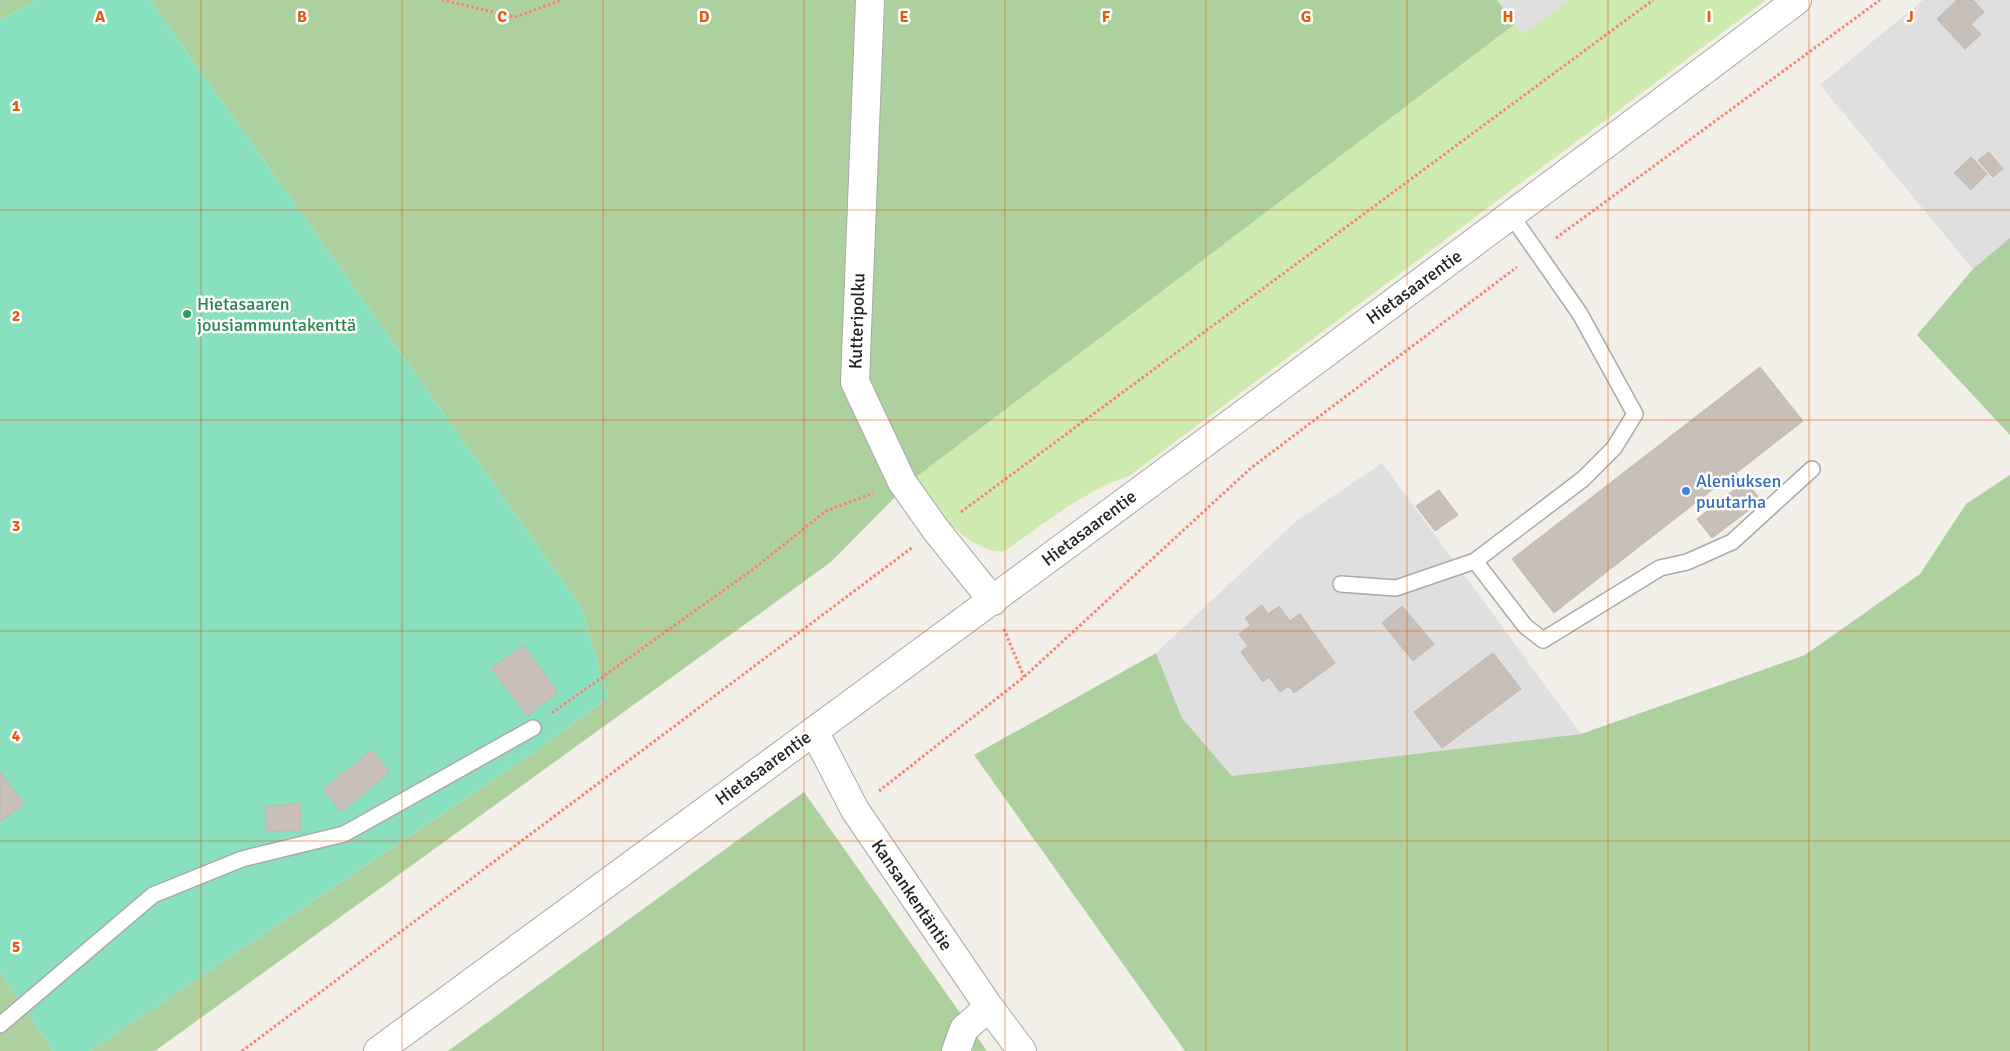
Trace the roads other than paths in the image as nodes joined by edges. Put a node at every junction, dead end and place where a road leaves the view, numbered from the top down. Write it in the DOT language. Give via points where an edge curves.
graph roads {
  1 [pos="870,0"];
  2 [pos="1797,0"];
  3 [pos="1511,216"];
  4 [pos="1812,469"];
  5 [pos="1476,560"];
  6 [pos="1341,584"];
  7 [pos="992,601"];
  8 [pos="533,728"];
  9 [pos="814,731"];
  10 [pos="989,1007"];
  11 [pos="0,1025"];
  12 [pos="378,1051"];
  13 [pos="956,1051"];
  14 [pos="1022,1051"];
  1 -- 7 [label="street, Kutteripolku" via="855,382 902,482"];
  2 -- 3 [label="street, Hietasaarentie"];
  3 -- 5 [label="lane" via="1580,314 1635,414 1614,448 1583,479"];
  3 -- 7 [label="street, Hietasaarentie"];
  4 -- 5 [label="lane" via="1732,542 1687,562 1660,568 1543,640 1524,626"];
  5 -- 6 [label="lane" via="1396,588"];
  7 -- 9 [label="street, Hietasaarentie"];
  8 -- 11 [label="lane" via="344,834 242,859 153,895"];
  9 -- 10 [label="street, Kansankentäntie" via="855,810"];
  9 -- 12 [label="street, Hietasaarentie"];
  10 -- 13 [label="street" via="964,1029"];
  10 -- 14 [label="street, Kansankentäntie"];
}
